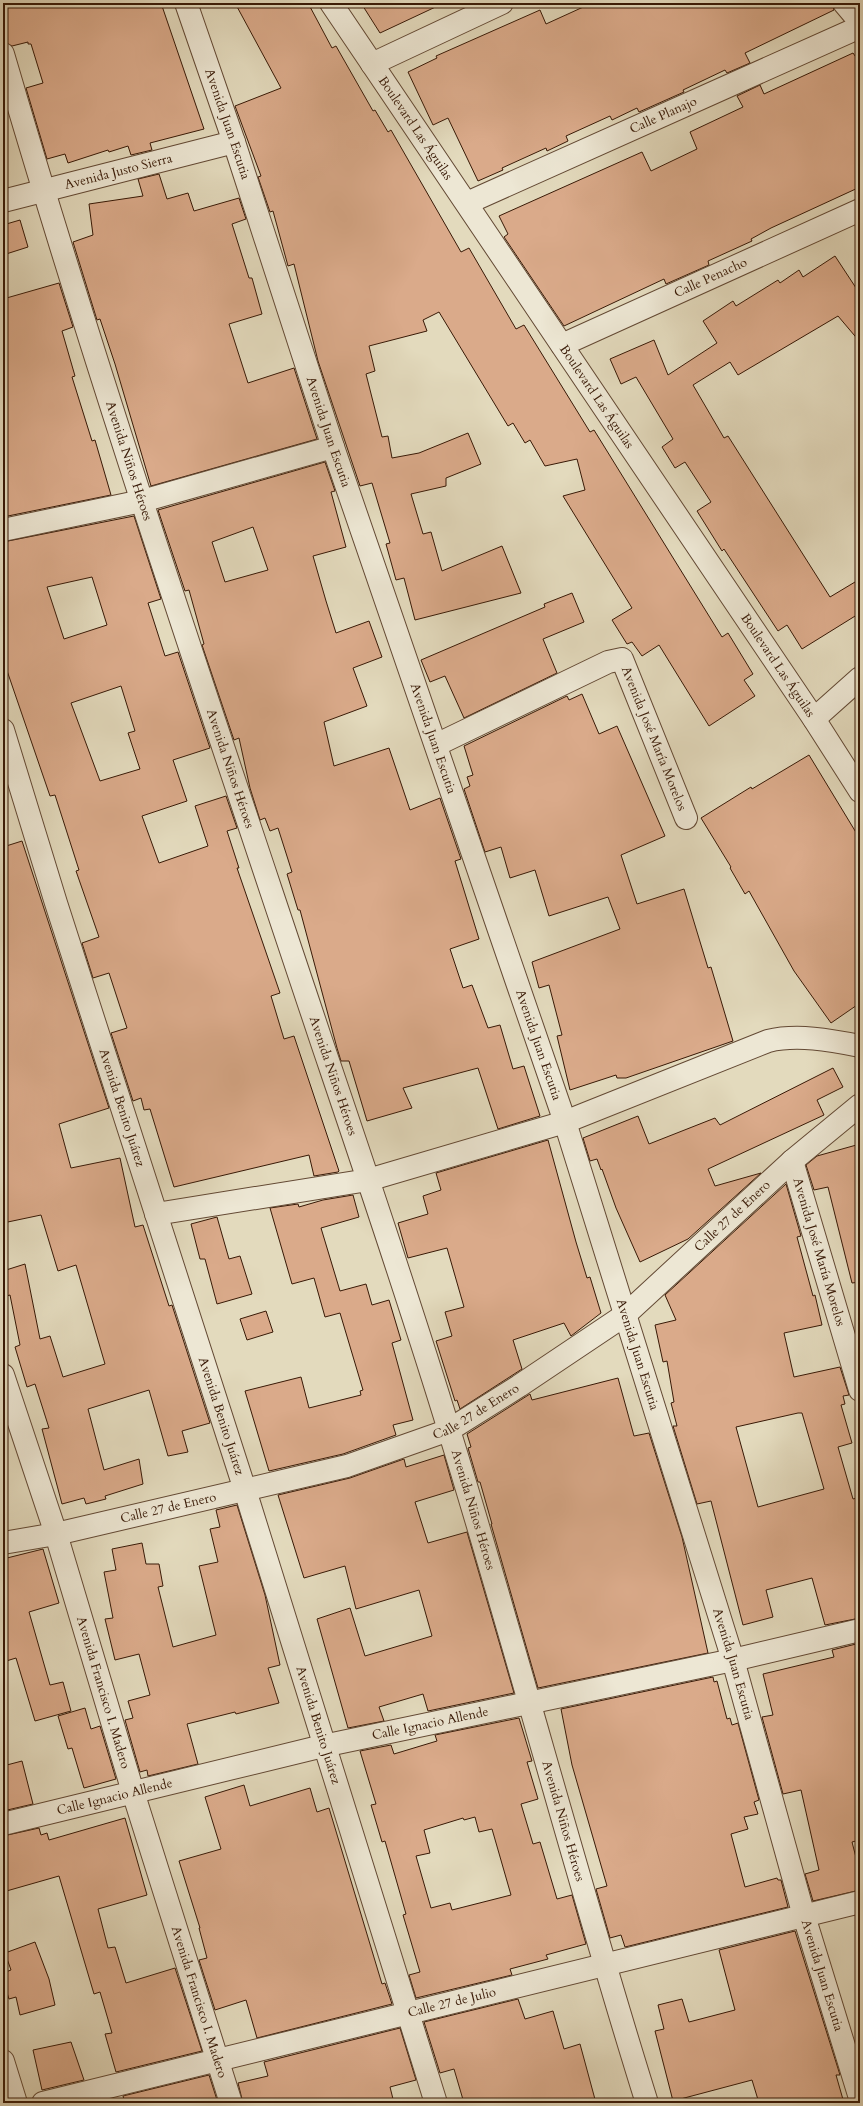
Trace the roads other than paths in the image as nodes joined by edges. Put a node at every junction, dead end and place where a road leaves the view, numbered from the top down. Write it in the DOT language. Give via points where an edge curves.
graph roads {
  1 [pos="186,3"];
  2 [pos="331,3"];
  3 [pos="502,3"];
  4 [pos="844,3"];
  5 [pos="860,22"];
  6 [pos="860,27"];
  7 [pos="3,54"];
  8 [pos="372,64"];
  9 [pos="234,142"];
  10 [pos="42,190"];
  11 [pos="3,201"];
  12 [pos="467,203"];
  13 [pos="860,210"];
  14 [pos="562,345"];
  15 [pos="333,447"];
  16 [pos="142,501"];
  17 [pos="3,530"];
  18 [pos="860,678"];
  19 [pos="814,719"];
  20 [pos="3,730"];
  21 [pos="436,745"];
  22 [pos="860,792"];
  23 [pos="686,818"];
  24 [pos="860,1046"];
  25 [pos="860,1105"];
  26 [pos="565,1122"];
  27 [pos="792,1161"];
  28 [pos="368,1180"];
  29 [pos="156,1214"];
  30 [pos="625,1315"];
  31 [pos="853,1339"];
  32 [pos="3,1375"];
  33 [pos="860,1390"];
  34 [pos="449,1430"];
  35 [pos="245,1490"];
  36 [pos="56,1534"];
  37 [pos="3,1543"];
  38 [pos="860,1630"];
  39 [pos="733,1660"];
  40 [pos="528,1702"];
  41 [pos="324,1746"];
  42 [pos="133,1792"];
  43 [pos="3,1824"];
  44 [pos="860,1902"];
  45 [pos="804,1916"];
  46 [pos="604,1965"];
  47 [pos="408,2014"];
  48 [pos="218,2060"];
  49 [pos="3,2061"];
  50 [pos="860,2098"];
  51 [pos="16,2103"];
  52 [pos="43,2103"];
  53 [pos="231,2103"];
  54 [pos="436,2103"];
  55 [pos="647,2103"];
  1 -- 9 [label="street, Avenida Juan Escutia"];
  2 -- 8 [label="street, Boulevard Las Águilas"];
  3 -- 8 [label="street"];
  4 -- 5 [label="street"];
  6 -- 12 [label="street, Calle Planajo"];
  7 -- 10 [label="street, Avenida Niños Héroes"];
  8 -- 12 [label="street, Boulevard Las Águilas"];
  9 -- 10 [label="street, Avenida Justo Sierra"];
  9 -- 15 [label="street, Avenida Juan Escutia"];
  10 -- 11 [label="street, Avenida Justo Sierra"];
  10 -- 16 [label="street, Avenida Niños Héroes"];
  12 -- 14 [label="street, Boulevard Las Águilas"];
  13 -- 14 [label="street, Calle Penacho"];
  14 -- 19 [label="street, Boulevard Las Águilas"];
  15 -- 16 [label="street"];
  15 -- 21 [label="street, Avenida Juan Escutia"];
  16 -- 17 [label="street"];
  16 -- 28 [label="street, Avenida Niños Héroes"];
  18 -- 19 [label="street"];
  19 -- 22 [label="street, Boulevard Las Águilas"];
  20 -- 29 [label="street, Avenida Benito Juárez"];
  21 -- 23 [label="street, Avenida José María Morelos" via="608,662 622,659"];
  21 -- 26 [label="street, Avenida Juan Escutia"];
  24 -- 26 [label="street" via="785,1037 768,1041"];
  25 -- 27 [label="street, Calle 27 de Enero"];
  26 -- 28 [label="street"];
  26 -- 30 [label="street, Avenida Juan Escutia"];
  27 -- 30 [label="street, Calle 27 de Enero"];
  27 -- 31 [label="street, Avenida José María Morelos"];
  28 -- 29 [label="street"];
  28 -- 34 [label="street, Avenida Niños Héroes"];
  29 -- 35 [label="street, Avenida Benito Juárez"];
  30 -- 34 [label="street, Calle 27 de Enero"];
  30 -- 39 [label="street, Avenida Juan Escutia"];
  31 -- 33 [label="street, Avenida José María Morelos"];
  32 -- 36 [label="street, Avenida Francisco I. Madero"];
  34 -- 35 [label="street, Calle 27 de Enero" via="347,1466"];
  34 -- 40 [label="street, Avenida Niños Héroes"];
  35 -- 36 [label="street, Calle 27 de Enero"];
  35 -- 41 [label="street, Avenida Benito Juárez"];
  36 -- 37 [label="street, Calle 27 de Enero"];
  36 -- 42 [label="street, Avenida Francisco I. Madero"];
  38 -- 39 [label="street, Calle Ignacio Allende"];
  39 -- 40 [label="street, Calle Ignacio Allende"];
  39 -- 45 [label="street, Avenida Juan Escutia"];
  40 -- 41 [label="street, Calle Ignacio Allende"];
  40 -- 46 [label="street, Avenida Niños Héroes"];
  41 -- 42 [label="street, Calle Ignacio Allende"];
  41 -- 47 [label="street, Avenida Benito Juárez"];
  42 -- 43 [label="street, Calle Ignacio Allende"];
  42 -- 48 [label="street, Avenida Francisco I. Madero"];
  44 -- 45 [label="street, Calle 27 de Julio"];
  45 -- 46 [label="street, Calle 27 de Julio"];
  45 -- 50 [label="street, Avenida Juan Escutia"];
  46 -- 47 [label="street, Calle 27 de Julio"];
  46 -- 55 [label="street, Avenida Niños Héroes"];
  47 -- 48 [label="street, Calle 27 de Julio"];
  47 -- 54 [label="street, Avenida Benito Juárez"];
  48 -- 52 [label="street, Calle 27 de Julio"];
  48 -- 53 [label="street, Avenida Francisco I. Madero"];
  49 -- 51 [label="street"];
}
